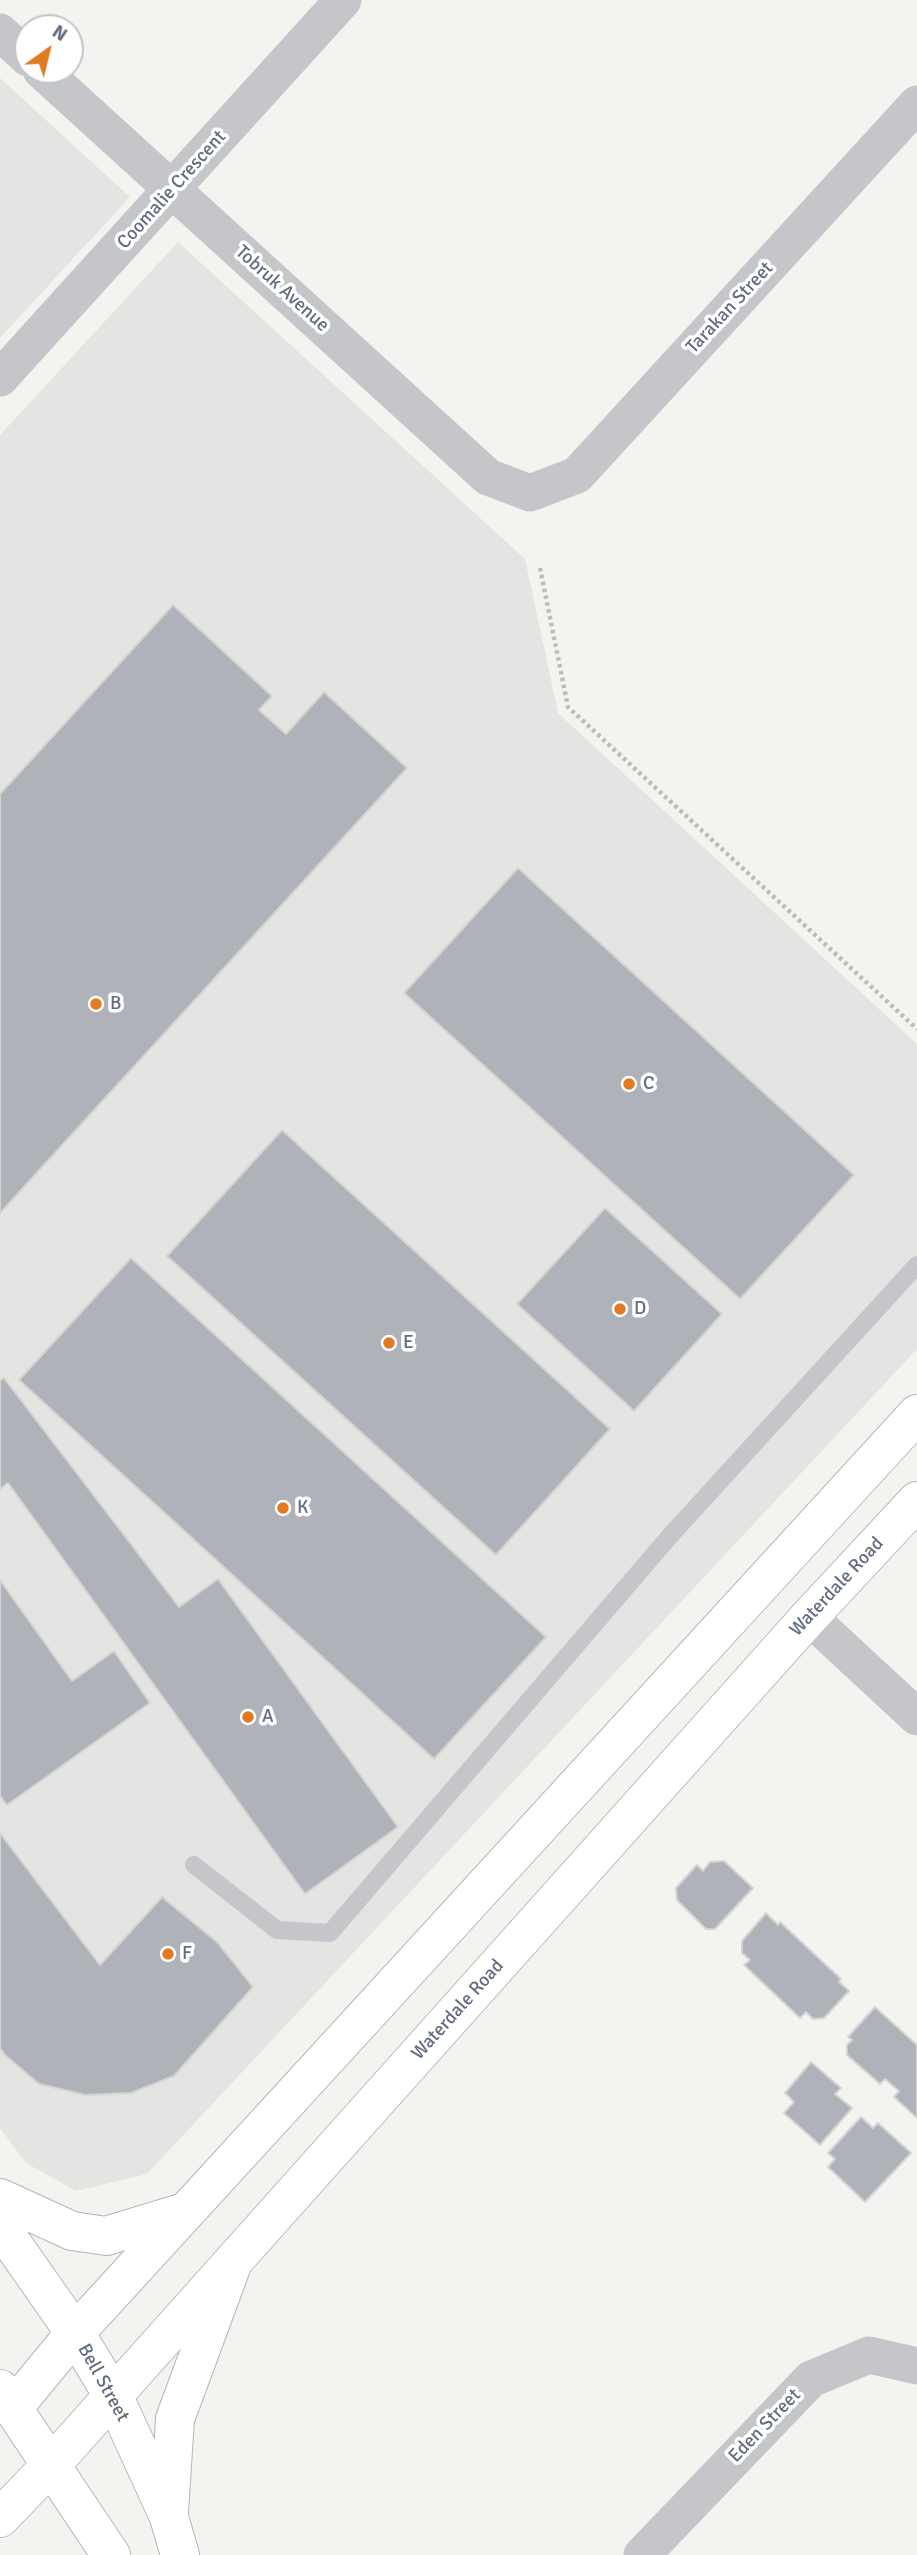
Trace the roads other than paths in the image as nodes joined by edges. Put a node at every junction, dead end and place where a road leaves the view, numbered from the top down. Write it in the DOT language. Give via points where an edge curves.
graph roads {
  1 [pos="343,0"];
  2 [pos="0,32"];
  3 [pos="14,45"];
  4 [pos="56,84"];
  5 [pos="917,104"];
  6 [pos="173,190"];
  7 [pos="0,378"];
  8 [pos="530,493"];
  9 [pos="917,1265"];
  10 [pos="917,1414"];
  11 [pos="917,1501"];
  12 [pos="809,1617"];
  13 [pos="917,1717"];
  14 [pos="194,1865"];
  15 [pos="0,2198"];
  16 [pos="186,2212"];
  17 [pos="0,2226"];
  18 [pos="233,2262"];
  19 [pos="75,2333"];
  20 [pos="917,2366"];
  21 [pos="114,2397"];
  22 [pos="4,2408"];
  23 [pos="52,2464"];
  24 [pos="169,2517"];
  25 [pos="0,2518"];
  26 [pos="111,2555"];
  27 [pos="180,2555"];
  28 [pos="642,2555"];
  1 -- 6 [label="street, Coomalie Crescent"];
  2 -- 3 [label="street"];
  4 -- 6 [label="street, Tobruk Avenue"];
  5 -- 8 [label="street, Tarakan Street" via="577,475"];
  6 -- 7 [label="street, Coomalie Crescent"];
  6 -- 8 [label="street, Tobruk Avenue" via="488,477"];
  9 -- 14 [label="lane" via="669,1537 330,1933 277,1930"];
  10 -- 16 [label="main road"];
  11 -- 12 [label="main road, Waterdale Road"];
  12 -- 13 [label="street"];
  12 -- 18 [label="main road, Waterdale Road"];
  15 -- 16 [label="main road" via="72,2231 106,2236"];
  16 -- 19 [label="main road"];
  17 -- 19 [label="main road, Bell Street"];
  18 -- 21 [label="main road, Waterdale Road"];
  18 -- 24 [label="main road" via="175,2419"];
  19 -- 21 [label="main road, Bell Street"];
  19 -- 22 [label="main road"];
  20 -- 28 [label="street, Eden Street" via="869,2355 811,2379"];
  21 -- 23 [label="main road, Waterdale Road"];
  21 -- 24 [label="main road, Bell Street"];
  22 -- 23 [label="main road"];
  23 -- 25 [label="main road, Waterdale Road"];
  23 -- 26 [label="main road"];
  24 -- 27 [label="main road, Bell Street"];
}
